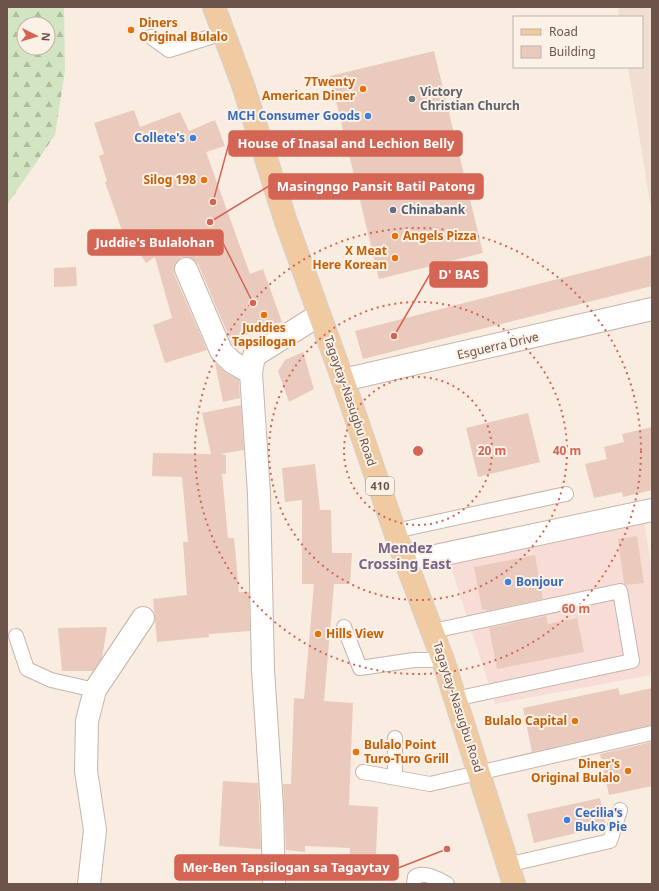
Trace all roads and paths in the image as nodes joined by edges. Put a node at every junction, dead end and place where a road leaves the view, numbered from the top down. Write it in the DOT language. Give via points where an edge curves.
graph roads {
  1 [pos="209,7"];
  2 [pos="214,7"];
  3 [pos="219,7"];
  4 [pos="223,33"];
  5 [pos="151,37"];
  6 [pos="186,269"];
  7 [pos="652,309"];
  8 [pos="319,315"];
  9 [pos="251,373"];
  10 [pos="343,380"];
  11 [pos="566,494"];
  12 [pos="652,510"];
  13 [pos="395,531"];
  14 [pos="407,562"];
  15 [pos="143,618"];
  16 [pos="344,627"];
  17 [pos="433,632"];
  18 [pos="16,636"];
  19 [pos="443,660"];
  20 [pos="95,690"];
  21 [pos="457,701"];
  22 [pos="652,733"];
  23 [pos="395,738"];
  24 [pos="363,772"];
  25 [pos="479,772"];
  26 [pos="395,776"];
  27 [pos="620,810"];
  28 [pos="510,875"];
  29 [pos="88,884"];
  30 [pos="274,884"];
  31 [pos="414,884"];
  32 [pos="448,884"];
  1 -- 4 [label="main road, Tagaytay-Nasugbu Road / 410"];
  2 -- 4 [label="main road, Tagaytay-Nasugbu Road"];
  3 -- 4 [label="main road, Tagaytay-Nasugbu Road / 410"];
  4 -- 5 [label="lane" via="169,50"];
  4 -- 8 [label="main road, Tagaytay-Nasugbu Road / 410" via="244,88 285,219"];
  6 -- 9 [label="street" via="221,352"];
  7 -- 10 [label="street, Esguerra Drive"];
  8 -- 9 [label="street" via="254,356"];
  8 -- 10 [label="main road, Tagaytay-Nasugbu Road / 410"];
  9 -- 30 [label="street" via="259,494 263,670"];
  10 -- 13 [label="main road, Tagaytay-Nasugbu Road / 410"];
  11 -- 13 [label="lane"];
  12 -- 14 [label="street"];
  13 -- 14 [label="main road, Tagaytay-Nasugbu Road / 410"];
  14 -- 17 [label="main road, Tagaytay-Nasugbu Road / 410"];
  15 -- 20 [label="street"];
  16 -- 19 [label="lane" via="360,668 414,660"];
  17 -- 19 [label="main road, Tagaytay-Nasugbu Road / 410"];
  17 -- 21 [label="lane" via="620,591 632,662 464,697"];
  18 -- 20 [label="lane" via="27,669 51,680"];
  19 -- 21 [label="main road, Tagaytay-Nasugbu Road / 410"];
  20 -- 29 [label="street" via="87,728 86,771 95,830"];
  21 -- 25 [label="main road, Tagaytay-Nasugbu Road / 410"];
  22 -- 25 [label="lane"];
  23 -- 26 [label="lane"];
  24 -- 26 [label="lane"];
  25 -- 26 [label="lane" via="430,784"];
  25 -- 28 [label="main road, Tagaytay-Nasugbu Road / 410"];
  27 -- 28 [label="lane" via="610,841"];
  31 -- 32 [label="lane" via="415,877 419,874"];
}
